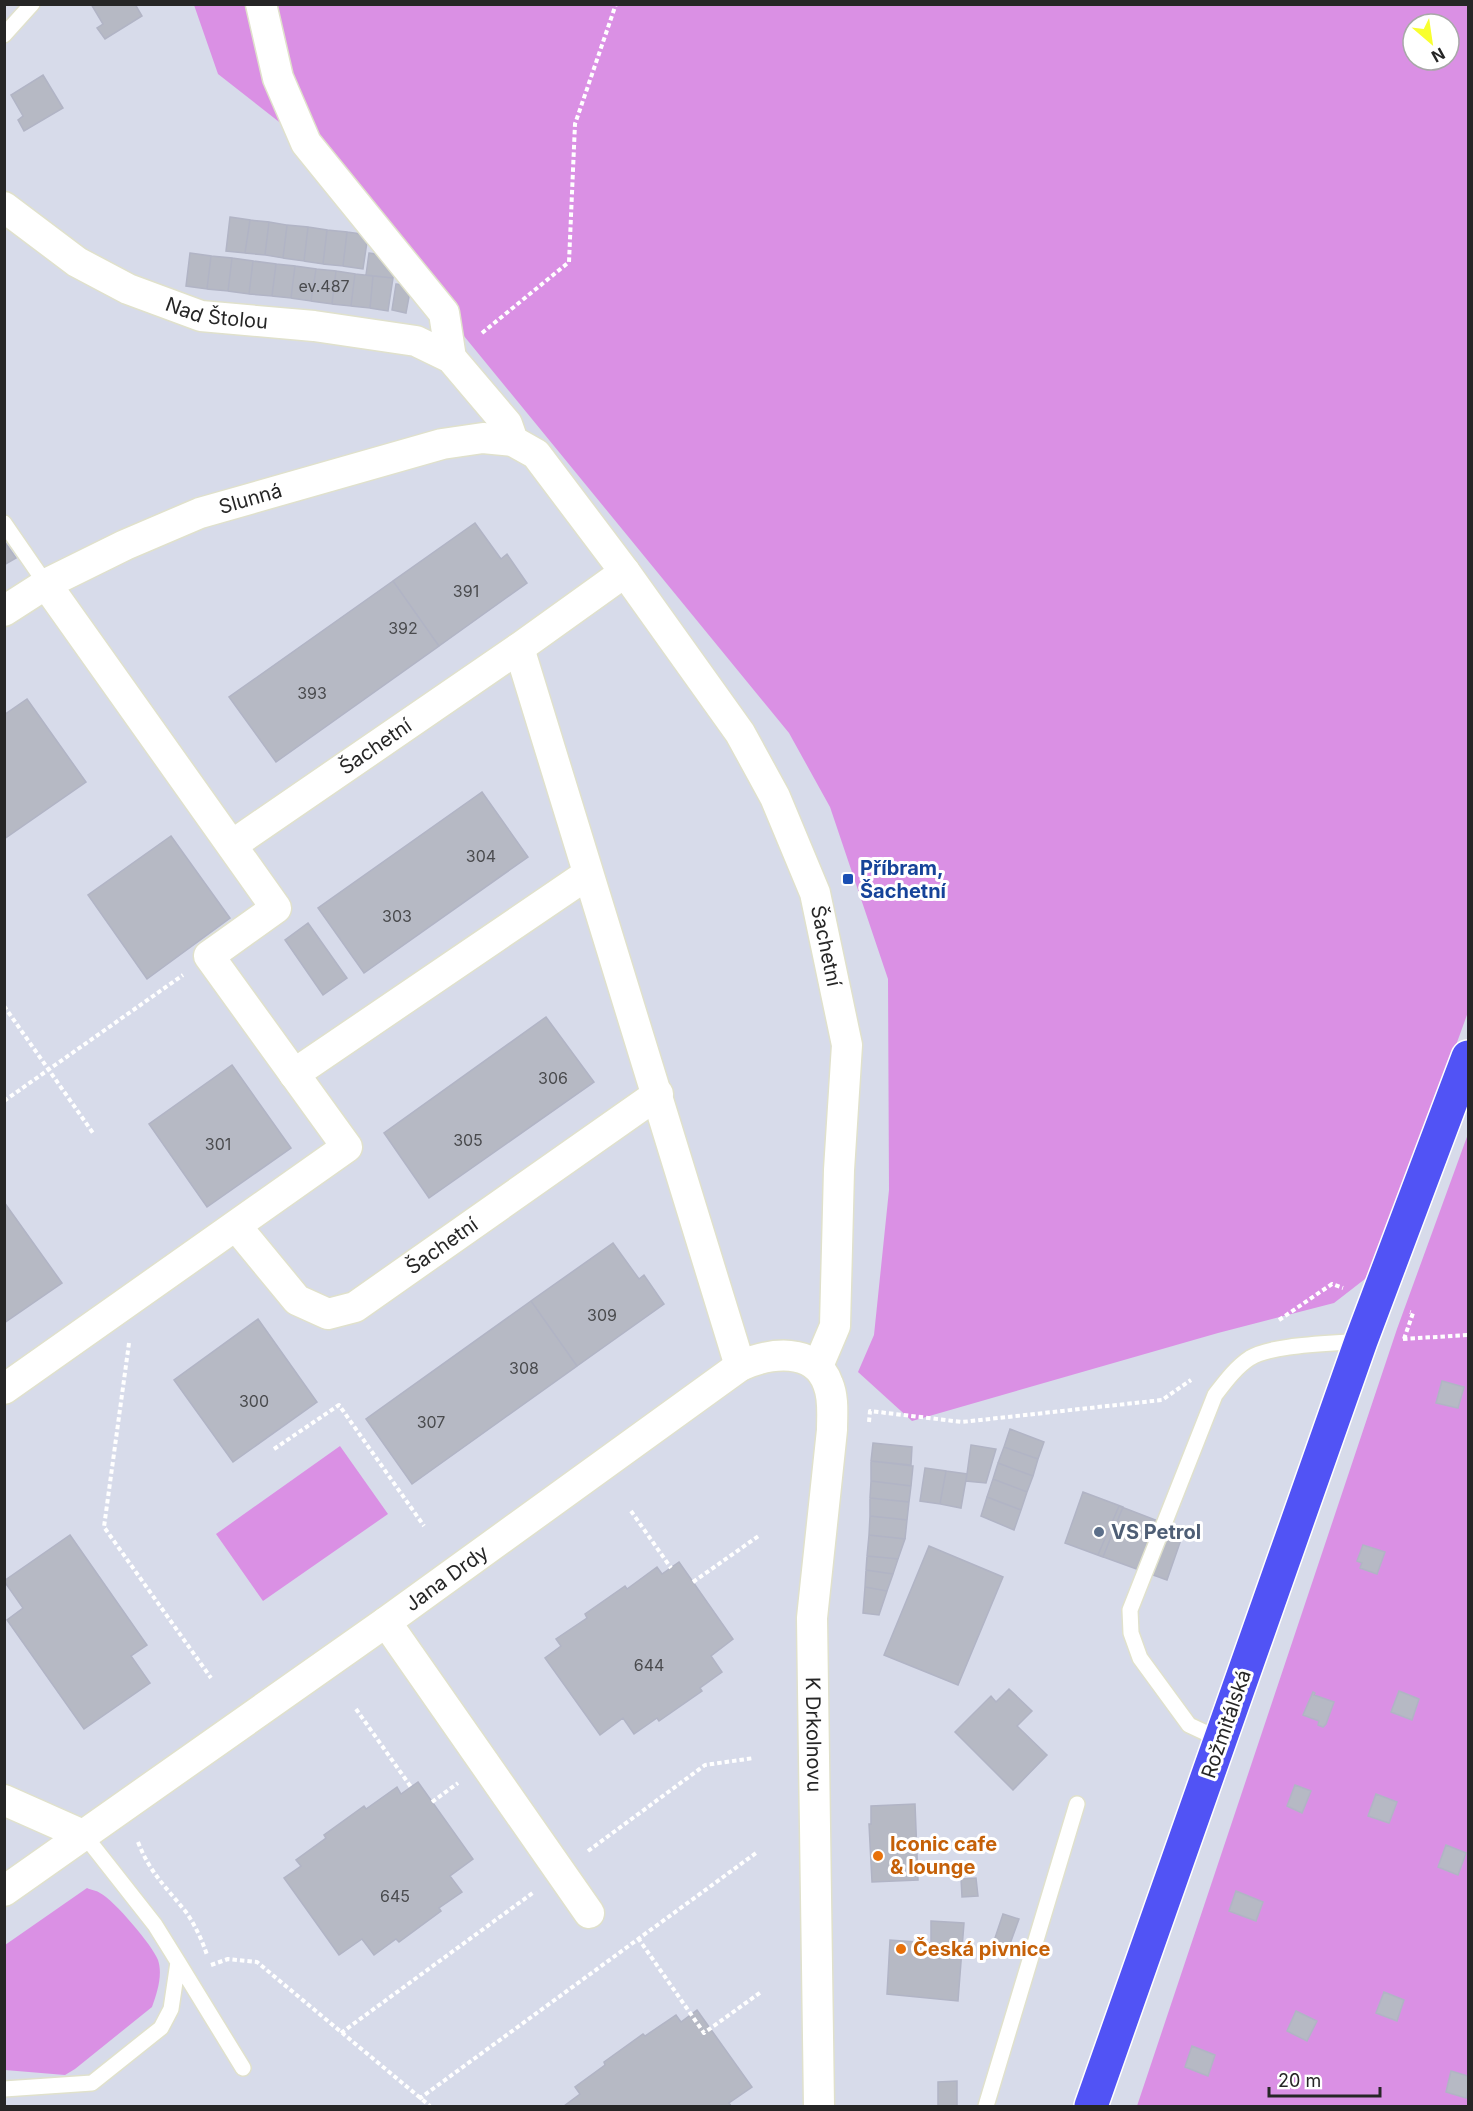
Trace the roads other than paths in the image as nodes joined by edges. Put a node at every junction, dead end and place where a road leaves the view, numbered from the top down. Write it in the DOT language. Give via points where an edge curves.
graph roads {
  1 [pos="32,4"];
  2 [pos="261,4"];
  3 [pos="4,35"];
  4 [pos="4,207"];
  5 [pos="451,358"];
  6 [pos="513,441"];
  7 [pos="4,523"];
  8 [pos="625,572"];
  9 [pos="46,584"];
  10 [pos="4,611"];
  11 [pos="519,648"];
  12 [pos="232,845"];
  13 [pos="588,874"];
  14 [pos="1468,1057"];
  15 [pos="294,1074"];
  16 [pos="658,1094"];
  17 [pos="236,1226"];
  18 [pos="1360,1341"];
  19 [pos="740,1366"];
  20 [pos="818,1366"];
  21 [pos="4,1389"];
  22 [pos="386,1622"];
  23 [pos="1221,1740"];
  24 [pos="4,1800"];
  25 [pos="1077,1804"];
  26 [pos="85,1836"];
  27 [pos="4,1892"];
  28 [pos="589,1913"];
  29 [pos="178,1962"];
  30 [pos="243,2068"];
  31 [pos="4,2089"];
  32 [pos="819,2106"];
  33 [pos="986,2106"];
  34 [pos="1091,2106"];
  1 -- 3 [label="lane"];
  2 -- 5 [label="street" via="278,78 306,143 444,313"];
  4 -- 5 [label="street, Nad Štolou" via="77,262 128,289 201,316 314,326 416,341"];
  5 -- 6 [label="street" via="507,424"];
  6 -- 8 [label="street, Šachetní" via="536,454"];
  6 -- 9 [label="street, Slunná" via="483,438 442,444 200,513"];
  7 -- 9 [label="lane"];
  8 -- 11 [label="street, Šachetní"];
  8 -- 20 [label="street, Šachetní" via="740,733 775,797 815,893 847,1045 835,1326"];
  9 -- 10 [label="street, Slunná"];
  9 -- 12 [label="street"];
  11 -- 12 [label="street, Šachetní"];
  11 -- 13 [label="street"];
  12 -- 15 [label="street" via="276,908 209,956"];
  13 -- 15 [label="street"];
  13 -- 16 [label="street"];
  14 -- 18 [label="main road, Rožmitálská"];
  15 -- 17 [label="street" via="347,1147"];
  16 -- 17 [label="street, Šachetní" via="355,1307 328,1314 297,1300"];
  16 -- 19 [label="street"];
  17 -- 21 [label="street"];
  18 -- 23 [label="main road, Rožmitálská"];
  18 -- 23 [label="lane" via="1274,1350 1251,1358 1227,1378 1215,1395 1130,1610 1131,1633 1140,1658 1189,1725"];
  19 -- 20 [label="street, Jana Drdy" via="774,1355 793,1355"];
  19 -- 22 [label="street, Jana Drdy"];
  20 -- 32 [label="street, K Drkolnovu" via="828,1383 832,1404 812,1618"];
  22 -- 26 [label="street, Jana Drdy"];
  22 -- 28 [label="street"];
  23 -- 34 [label="main road, Rožmitálská"];
  24 -- 26 [label="street"];
  25 -- 33 [label="lane"];
  26 -- 27 [label="street, Jana Drdy"];
  26 -- 29 [label="lane" via="154,1924"];
  29 -- 30 [label="lane"];
  29 -- 31 [label="lane" via="171,2009 161,2028 92,2083"];
}
